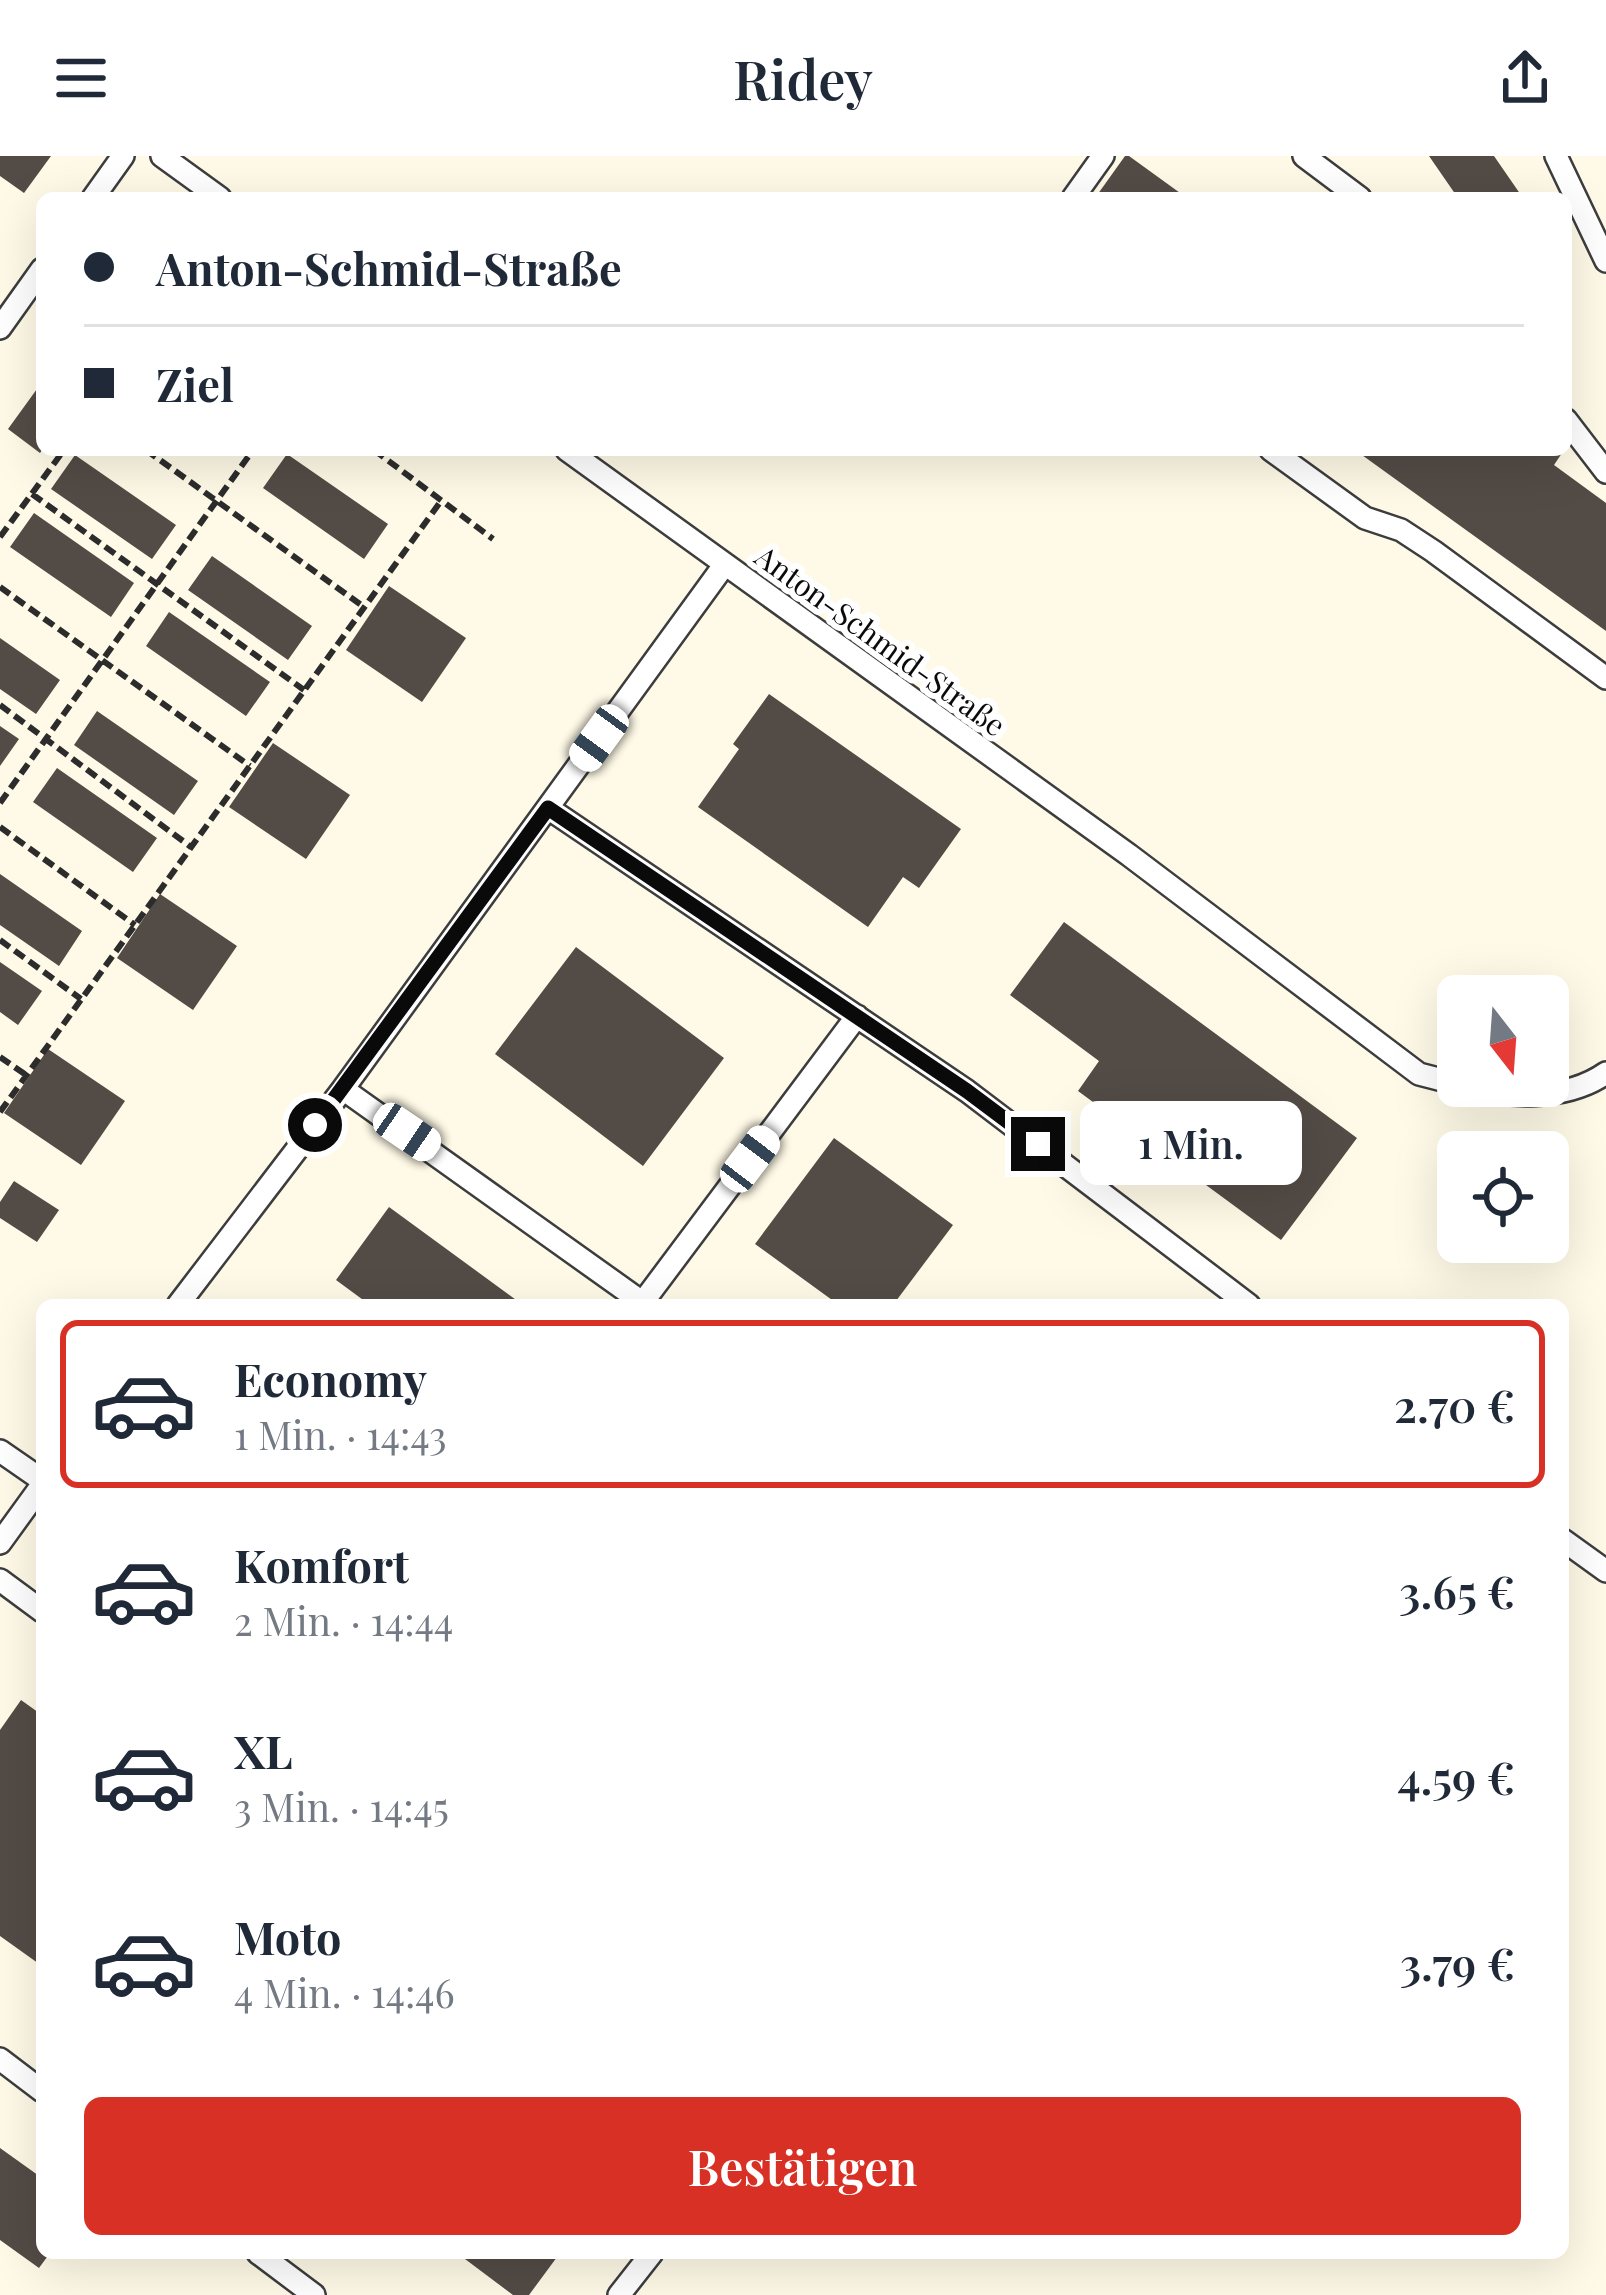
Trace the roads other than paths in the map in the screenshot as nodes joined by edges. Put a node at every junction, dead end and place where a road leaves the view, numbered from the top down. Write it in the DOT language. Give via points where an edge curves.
graph roads {
  1 [pos="123,156"];
  2 [pos="162,156"];
  3 [pos="1103,156"];
  4 [pos="1304,156"];
  5 [pos="1556,156"];
  6 [pos="97,192"];
  7 [pos="212,192"];
  8 [pos="1077,192"];
  9 [pos="1352,192"];
  10 [pos="1606,260"];
  11 [pos="36,277"];
  12 [pos="0,328"];
  13 [pos="1572,428"];
  14 [pos="575,456"];
  15 [pos="1279,456"];
  16 [pos="1606,472"];
  17 [pos="725,564"];
  18 [pos="1606,678"];
  19 [pos="548,808"];
  20 [pos="857,1016"];
  21 [pos="1606,1073"];
  22 [pos="1437,1079"];
  23 [pos="1569,1087"];
  24 [pos="343,1089"];
  25 [pos="183,1299"];
  26 [pos="637,1299"];
  27 [pos="648,1299"];
  28 [pos="1241,1299"];
  29 [pos="0,1451"];
  30 [pos="36,1478"];
  31 [pos="36,1491"];
  32 [pos="0,1543"];
  33 [pos="1569,1544"];
  34 [pos="1606,1571"];
  35 [pos="0,1580"];
  36 [pos="36,1607"];
  37 [pos="0,2060"];
  38 [pos="36,2087"];
  39 [pos="266,2259"];
  40 [pos="647,2259"];
  41 [pos="314,2295"];
  42 [pos="620,2295"];
  1 -- 6 [label="lane"];
  2 -- 7 [label="lane"];
  3 -- 8 [label="lane"];
  4 -- 9 [label="lane"];
  5 -- 10 [label="lane"];
  11 -- 12 [label="lane"];
  13 -- 16 [label="lane"];
  14 -- 17 [label="lane"];
  15 -- 18 [label="lane" via="1365,518 1433,551"];
  17 -- 19 [label="lane, Anton-Schmid-Straße"];
  17 -- 22 [label="lane, Anton-Schmid-Straße" via="1419,1074"];
  19 -- 20 [label="lane"];
  19 -- 24 [label="lane, Anton-Schmid-Straße"];
  20 -- 27 [label="lane"];
  20 -- 28 [label="lane"];
  21 -- 23 [label="lane, Anton-Schmid-Straße"];
  24 -- 25 [label="lane, Anton-Schmid-Straße"];
  24 -- 26 [label="lane"];
  29 -- 30 [label="lane"];
  31 -- 32 [label="lane"];
  33 -- 34 [label="lane"];
  35 -- 36 [label="lane"];
  37 -- 38 [label="lane"];
  39 -- 41 [label="lane"];
  40 -- 42 [label="lane"];
}
